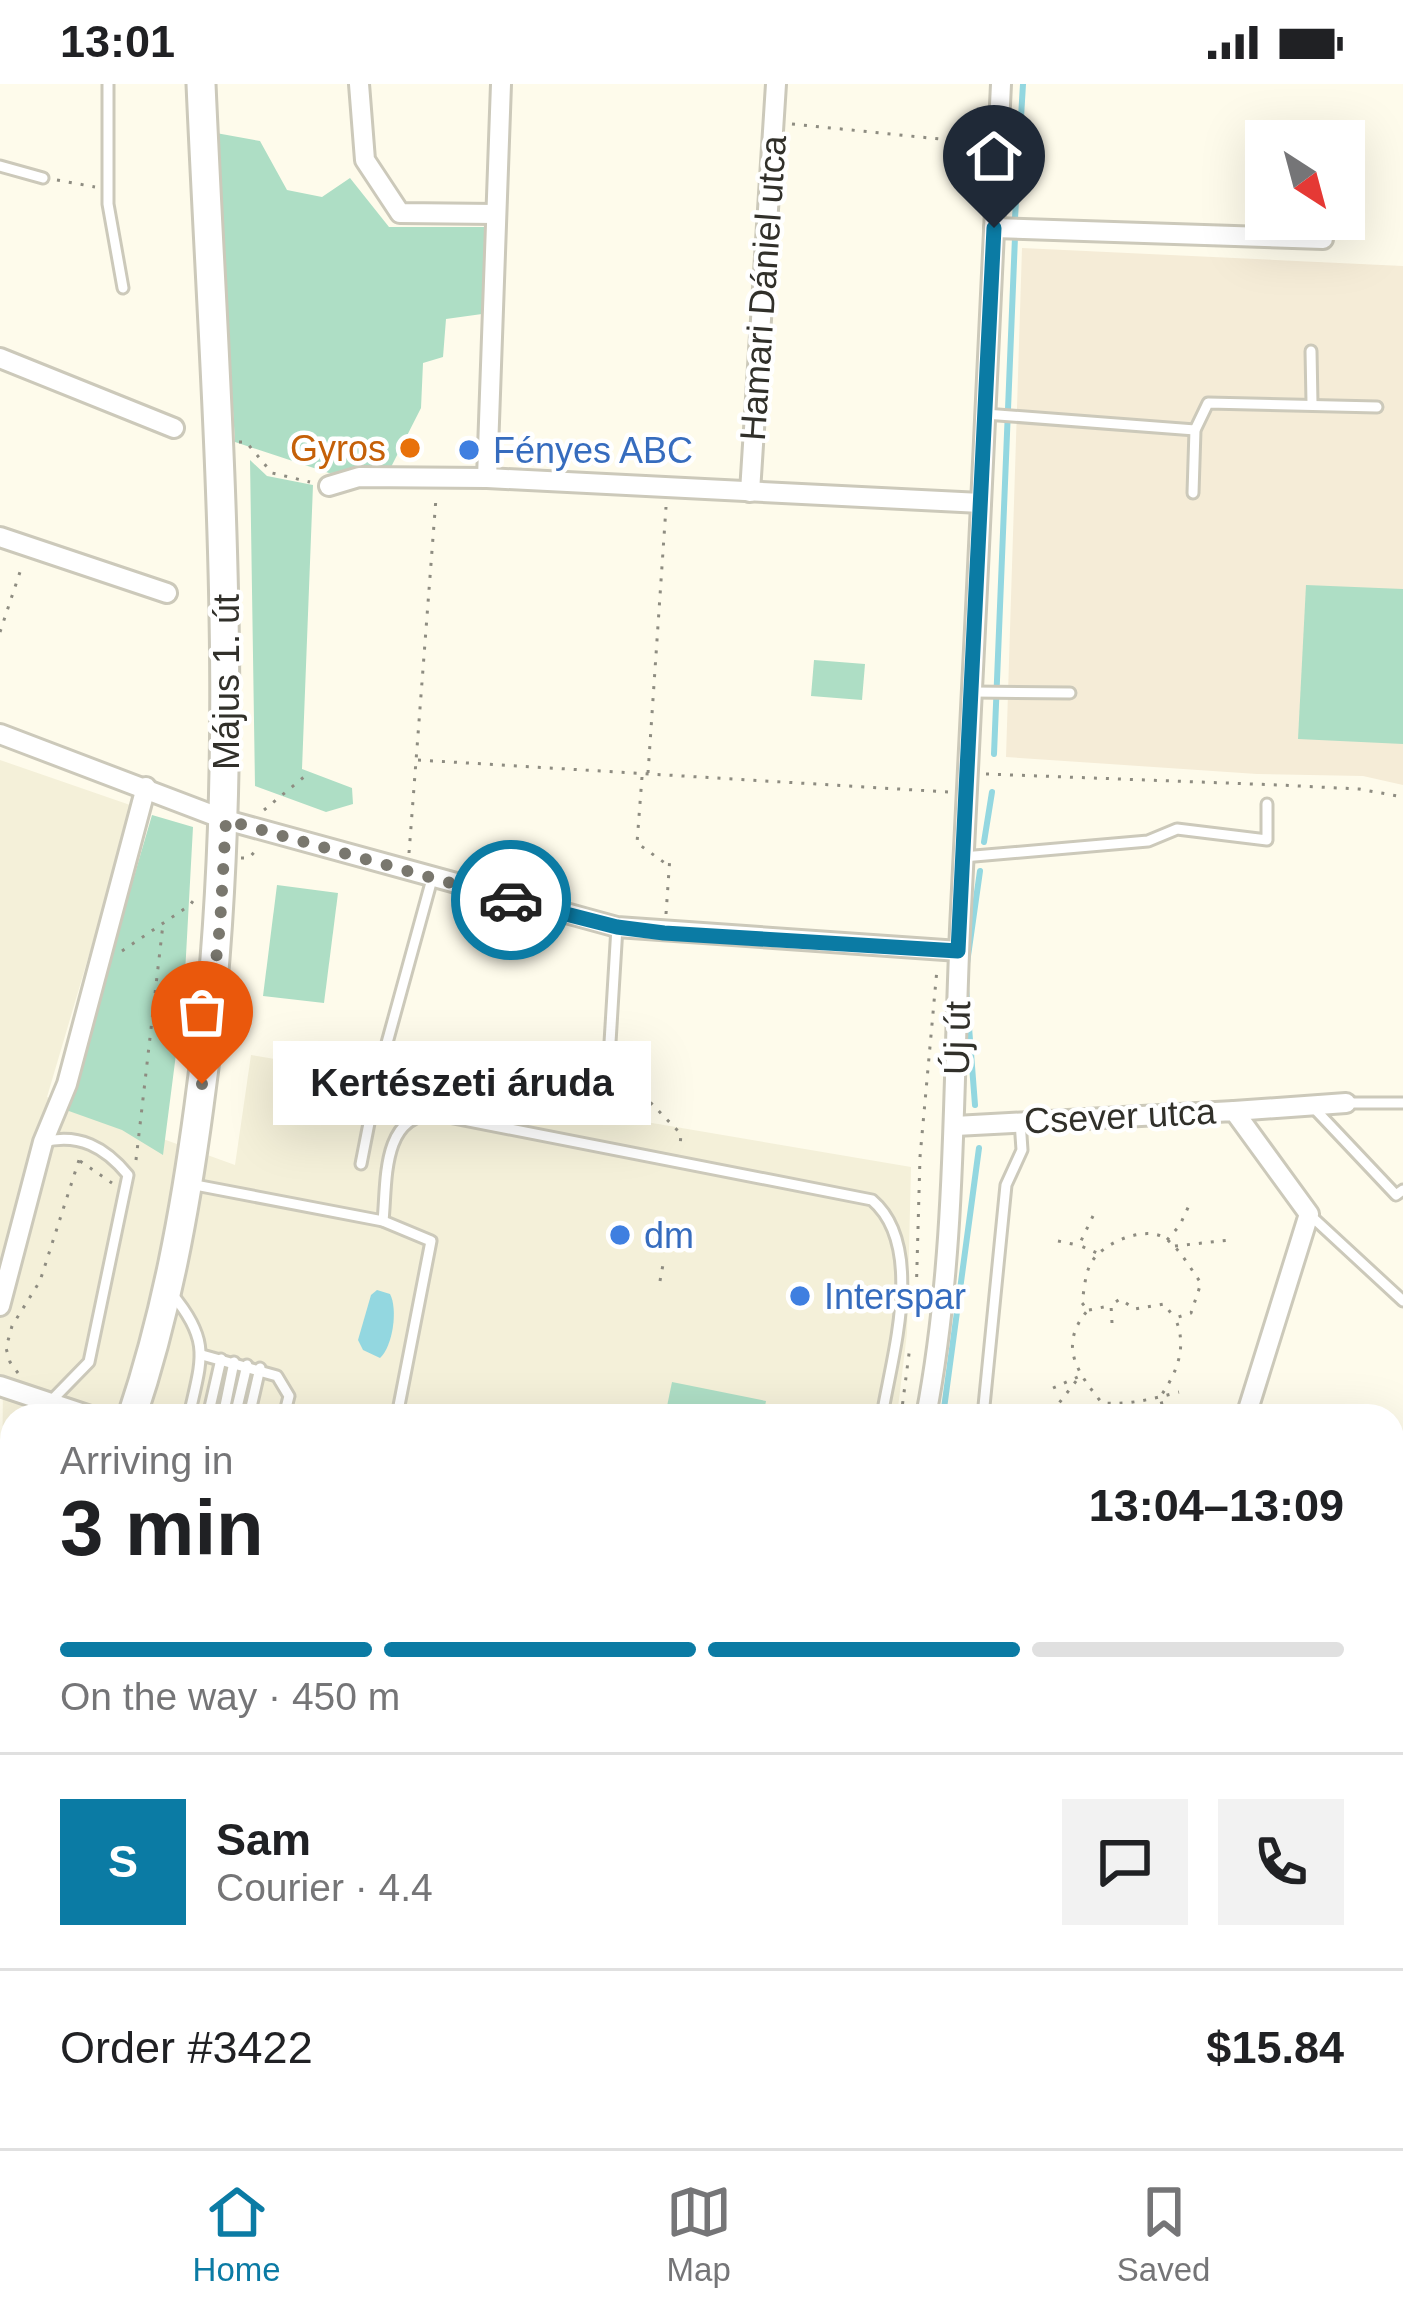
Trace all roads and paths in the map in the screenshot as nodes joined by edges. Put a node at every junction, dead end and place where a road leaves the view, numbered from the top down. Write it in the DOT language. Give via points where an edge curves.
graph roads {
  1 [pos="108,84"];
  2 [pos="201,84"];
  3 [pos="359,84"];
  4 [pos="500,84"];
  5 [pos="776,84"];
  6 [pos="1001,84"];
  7 [pos="774,122"];
  8 [pos="999,145"];
  9 [pos="0,166"];
  10 [pos="44,178"];
  11 [pos="110,187"];
  12 [pos="496,214"];
  13 [pos="994,228"];
  14 [pos="1245,236"];
  15 [pos="123,288"];
  16 [pos="1311,351"];
  17 [pos="0,358"];
  18 [pos="1312,403"];
  19 [pos="1377,407"];
  20 [pos="992,415"];
  21 [pos="174,428"];
  22 [pos="1195,430"];
  23 [pos="221,442"];
  24 [pos="437,478"];
  25 [pos="487,478"];
  26 [pos="329,486"];
  27 [pos="668,487"];
  28 [pos="750,492"];
  29 [pos="1193,493"];
  30 [pos="981,503"];
  31 [pos="0,537"];
  32 [pos="29,548"];
  33 [pos="167,593"];
  34 [pos="0,632"];
  35 [pos="980,692"];
  36 [pos="1070,693"];
  37 [pos="0,734"];
  38 [pos="418,760"];
  39 [pos="310,772"];
  40 [pos="645,775"];
  41 [pos="968,783"];
  42 [pos="146,787"];
  43 [pos="1403,796"];
  44 [pos="1268,804"];
  45 [pos="226,820"];
  46 [pos="260,829"];
  47 [pos="224,856"];
  48 [pos="670,856"];
  49 [pos="963,857"];
  50 [pos="670,866"];
  51 [pos="407,872"];
  52 [pos="432,879"];
  53 [pos="197,895"];
  54 [pos="163,924"];
  55 [pos="617,927"];
  56 [pos="664,933"];
  57 [pos="937,949"];
  58 [pos="958,951"];
  59 [pos="111,958"];
  60 [pos="539,1055"];
  61 [pos="609,1059"];
  62 [pos="1346,1102"];
  63 [pos="1403,1102"];
  64 [pos="1311,1105"];
  65 [pos="1234,1111"];
  66 [pos="1020,1121"];
  67 [pos="955,1126"];
  68 [pos="64,1137"];
  69 [pos="43,1142"];
  70 [pos="79,1160"];
  71 [pos="679,1160"];
  72 [pos="361,1164"];
  73 [pos="128,1175"];
  74 [pos="188,1183"];
  75 [pos="1403,1190"];
  76 [pos="1191,1202"];
  77 [pos="1309,1214"];
  78 [pos="1093,1216"];
  79 [pos="383,1221"];
  80 [pos="1166,1240"];
  81 [pos="1230,1240"];
  82 [pos="1058,1241"];
  83 [pos="1079,1245"];
  84 [pos="1174,1246"];
  85 [pos="1098,1253"];
  86 [pos="664,1258"];
  87 [pos="661,1281"];
  88 [pos="168,1288"];
  89 [pos="1403,1301"];
  90 [pos="0,1306"];
  91 [pos="1111,1306"];
  92 [pos="1088,1310"];
  93 [pos="914,1316"];
  94 [pos="1175,1318"];
  95 [pos="1112,1323"];
  96 [pos="911,1339"];
  97 [pos="202,1355"];
  98 [pos="221,1359"];
  99 [pos="234,1362"];
  100 [pos="247,1365"];
  101 [pos="260,1368"];
  102 [pos="19,1375"];
  103 [pos="1080,1376"];
  104 [pos="0,1386"];
  105 [pos="1053,1388"];
  106 [pos="1179,1392"];
  107 [pos="1160,1397"];
  108 [pos="49,1402"];
  109 [pos="55,1404"];
  110 [pos="135,1404"];
  111 [pos="192,1404"];
  112 [pos="211,1404"];
  113 [pos="225,1404"];
  114 [pos="238,1404"];
  115 [pos="252,1404"];
  116 [pos="288,1404"];
  117 [pos="399,1404"];
  118 [pos="883,1404"];
  119 [pos="903,1404"];
  120 [pos="928,1404"];
  121 [pos="984,1404"];
  122 [pos="1058,1404"];
  123 [pos="1116,1404"];
  124 [pos="1133,1404"];
  125 [pos="1162,1404"];
  126 [pos="1250,1404"];
  1 -- 11 [label="lane"];
  2 -- 23 [label="main road, Május 1. út"];
  3 -- 12 [label="street" via="364,160 400,213"];
  4 -- 12 [label="street"];
  5 -- 7 [label="street, Hamari Dániel utca"];
  6 -- 8 [label="street, Új út"];
  7 -- 8 [label="path"];
  7 -- 28 [label="street, Hamari Dániel utca"];
  8 -- 13 [label="street, Új út"];
  9 -- 10 [label="lane"];
  10 -- 11 [label="path"];
  11 -- 15 [label="lane"];
  12 -- 25 [label="street"];
  13 -- 14 [label="street"];
  13 -- 20 [label="street, Új út"];
  16 -- 18 [label="lane"];
  17 -- 21 [label="street"];
  18 -- 19 [label="lane"];
  18 -- 22 [label="lane" via="1215,401"];
  20 -- 22 [label="lane"];
  20 -- 30 [label="street, Új út"];
  22 -- 29 [label="lane"];
  23 -- 26 [label="path" via="246,442 272,473"];
  23 -- 45 [label="main road, Május 1. út"];
  24 -- 25 [label="street"];
  24 -- 26 [label="street" via="359,477"];
  24 -- 38 [label="path"];
  25 -- 27 [label="street"];
  27 -- 28 [label="street"];
  27 -- 40 [label="path"];
  28 -- 30 [label="street"];
  30 -- 35 [label="street, Új út"];
  31 -- 32 [label="street"];
  32 -- 33 [label="street"];
  32 -- 34 [label="path"];
  35 -- 36 [label="lane"];
  35 -- 41 [label="street, Új út"];
  37 -- 42 [label="street"];
  38 -- 40 [label="path"];
  38 -- 51 [label="path"];
  39 -- 46 [label="path" via="263,811"];
  40 -- 41 [label="path"];
  40 -- 50 [label="path" via="638,843"];
  41 -- 43 [label="path" via="1279,784"];
  41 -- 49 [label="street, Új út"];
  42 -- 45 [label="street"];
  42 -- 69 [label="street" via="67,1084"];
  44 -- 49 [label="lane" via="1267,840 1177,829 1148,841"];
  45 -- 46 [label="street"];
  45 -- 47 [label="main road, Május 1. út"];
  46 -- 47 [label="path" via="249,858"];
  46 -- 51 [label="street"];
  47 -- 74 [label="main road, Május 1. út"];
  48 -- 50 [label="path"];
  49 -- 58 [label="street, Új út"];
  50 -- 56 [label="path"];
  51 -- 52 [label="street"];
  52 -- 55 [label="street"];
  52 -- 72 [label="lane"];
  53 -- 54 [label="path"];
  54 -- 59 [label="path"];
  54 -- 73 [label="path" via="139,1154"];
  55 -- 56 [label="street"];
  55 -- 61 [label="lane"];
  56 -- 57 [label="street"];
  57 -- 58 [label="street"];
  57 -- 93 [label="path"];
  58 -- 67 [label="street, Új út"];
  60 -- 61 [label="lane"];
  61 -- 71 [label="path" via="681,1134"];
  62 -- 63 [label="lane"];
  62 -- 64 [label="street"];
  64 -- 65 [label="street"];
  64 -- 75 [label="lane" via="1396,1195"];
  65 -- 66 [label="street, Csever utca"];
  65 -- 77 [label="street, Csever utca"];
  66 -- 67 [label="street, Csever utca"];
  66 -- 121 [label="lane"];
  67 -- 120 [label="street, Új út"];
  68 -- 69 [label="lane"];
  68 -- 70 [label="path"];
  68 -- 73 [label="lane" via="101,1148"];
  69 -- 90 [label="street"];
  70 -- 73 [label="path" via="116,1186"];
  70 -- 102 [label="path" via="40,1281 12,1326 6,1348"];
  71 -- 79 [label="lane" via="420,1114 394,1141"];
  71 -- 118 [label="lane" via="856,1195 882,1209 896,1234 902,1294"];
  73 -- 108 [label="lane" via="89,1362"];
  74 -- 79 [label="lane"];
  74 -- 88 [label="main road, Május 1. út"];
  76 -- 80 [label="path"];
  77 -- 89 [label="lane"];
  77 -- 126 [label="street"];
  78 -- 83 [label="path"];
  79 -- 117 [label="lane" via="431,1241"];
  80 -- 84 [label="path"];
  80 -- 85 [label="path" via="1150,1232"];
  81 -- 84 [label="path"];
  82 -- 83 [label="path"];
  83 -- 85 [label="path"];
  84 -- 94 [label="path" via="1201,1283 1191,1313"];
  85 -- 92 [label="path" via="1082,1303"];
  86 -- 87 [label="path"];
  88 -- 97 [label="lane" via="187,1312"];
  88 -- 110 [label="main road, Május 1. út"];
  91 -- 92 [label="path"];
  91 -- 94 [label="path" via="1120,1299 1135,1309 1164,1304"];
  91 -- 95 [label="path"];
  92 -- 103 [label="path" via="1071,1357"];
  94 -- 107 [label="path" via="1184,1342"];
  96 -- 119 [label="path"];
  97 -- 98 [label="lane"];
  97 -- 111 [label="lane"];
  98 -- 99 [label="lane"];
  98 -- 112 [label="lane"];
  99 -- 100 [label="lane"];
  99 -- 113 [label="lane"];
  100 -- 101 [label="lane"];
  100 -- 114 [label="lane"];
  101 -- 115 [label="lane"];
  101 -- 116 [label="lane" via="286,1384"];
  103 -- 105 [label="path"];
  103 -- 122 [label="path"];
  103 -- 123 [label="path" via="1102,1403"];
  104 -- 108 [label="street"];
  106 -- 107 [label="path"];
  107 -- 124 [label="path"];
  107 -- 125 [label="path"];
  108 -- 109 [label="street"];
}
